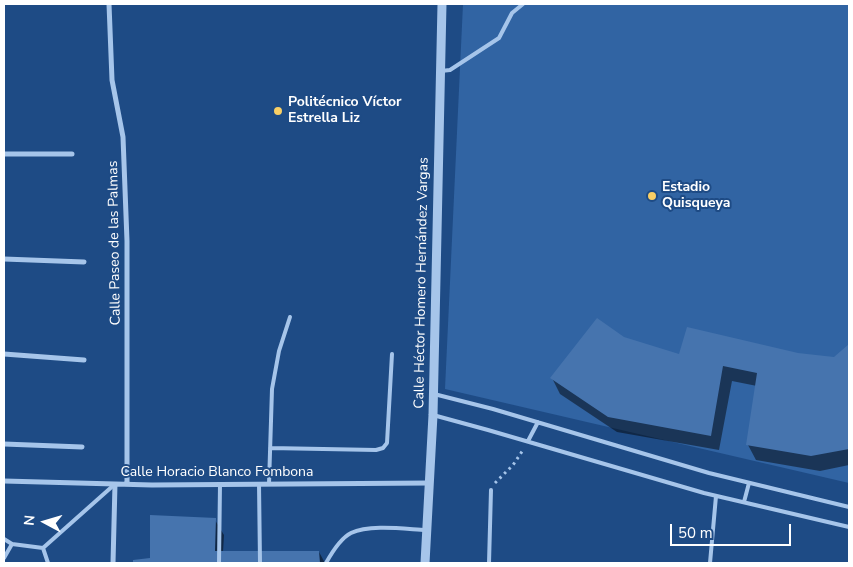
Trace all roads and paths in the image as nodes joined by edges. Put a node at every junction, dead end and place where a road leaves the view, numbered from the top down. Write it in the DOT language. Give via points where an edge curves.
graph roads {
  1 [pos="109,4"];
  2 [pos="442,4"];
  3 [pos="523,4"];
  4 [pos="441,71"];
  5 [pos="4,154"];
  6 [pos="72,154"];
  7 [pos="4,259"];
  8 [pos="84,262"];
  9 [pos="290,317"];
  10 [pos="4,354"];
  11 [pos="392,354"];
  12 [pos="84,360"];
  13 [pos="433,394"];
  14 [pos="433,415"];
  15 [pos="538,422"];
  16 [pos="528,441"];
  17 [pos="4,444"];
  18 [pos="82,447"];
  19 [pos="270,448"];
  20 [pos="4,481"];
  21 [pos="430,483"];
  22 [pos="749,483"];
  23 [pos="115,484"];
  24 [pos="127,484"];
  25 [pos="220,484"];
  26 [pos="259,484"];
  27 [pos="269,484"];
  28 [pos="491,490"];
  29 [pos="716,496"];
  30 [pos="744,502"];
  31 [pos="849,507"];
  32 [pos="849,527"];
  33 [pos="426,530"];
  34 [pos="4,539"];
  35 [pos="12,544"];
  36 [pos="43,548"];
  37 [pos="4,558"];
  38 [pos="48,563"];
  39 [pos="113,563"];
  40 [pos="219,563"];
  41 [pos="260,563"];
  42 [pos="326,563"];
  43 [pos="425,563"];
  44 [pos="489,563"];
  45 [pos="710,563"];
  1 -- 24 [label="street, Calle Paseo de las Palmas" via="112,80 123,137 127,241"];
  2 -- 4 [label="street, Calle Héctor Homero Hernández Vargas"];
  3 -- 4 [label="lane" via="512,13 499,38 450,70"];
  4 -- 13 [label="street, Calle Héctor Homero Hernández Vargas"];
  5 -- 6 [label="street"];
  7 -- 8 [label="street"];
  9 -- 19 [label="lane" via="272,389"];
  10 -- 12 [label="street"];
  11 -- 19 [label="lane" via="384,448"];
  13 -- 14 [label="street, Calle Héctor Homero Hernández Vargas"];
  13 -- 15 [label="lane"];
  14 -- 16 [label="lane"];
  14 -- 21 [label="street, Calle Héctor Homero Hernández Vargas"];
  15 -- 16 [label="lane"];
  15 -- 22 [label="lane"];
  16 -- 28 [label="path"];
  16 -- 29 [label="lane"];
  17 -- 18 [label="street"];
  19 -- 27 [label="lane"];
  20 -- 23 [label="street, Calle Horacio Blanco Fombona"];
  21 -- 27 [label="street, Calle Horacio Blanco Fombona"];
  21 -- 33 [label="street, Calle Héctor Homero Hernández Vargas"];
  22 -- 30 [label="lane"];
  22 -- 31 [label="lane"];
  23 -- 24 [label="street, Calle Horacio Blanco Fombona"];
  23 -- 36 [label="lane"];
  23 -- 39 [label="street"];
  24 -- 25 [label="street, Calle Horacio Blanco Fombona"];
  25 -- 26 [label="street, Calle Horacio Blanco Fombona"];
  25 -- 40 [label="lane"];
  26 -- 27 [label="street, Calle Horacio Blanco Fombona"];
  26 -- 41 [label="lane"];
  28 -- 44 [label="lane"];
  29 -- 30 [label="lane"];
  29 -- 45 [label="lane"];
  30 -- 32 [label="lane"];
  33 -- 42 [label="lane" via="372,528 350,533 331,552"];
  33 -- 43 [label="street, Calle Héctor Homero Hernández Vargas"];
  34 -- 35 [label="lane"];
  35 -- 36 [label="lane"];
  35 -- 37 [label="lane"];
  36 -- 38 [label="lane"];
}
